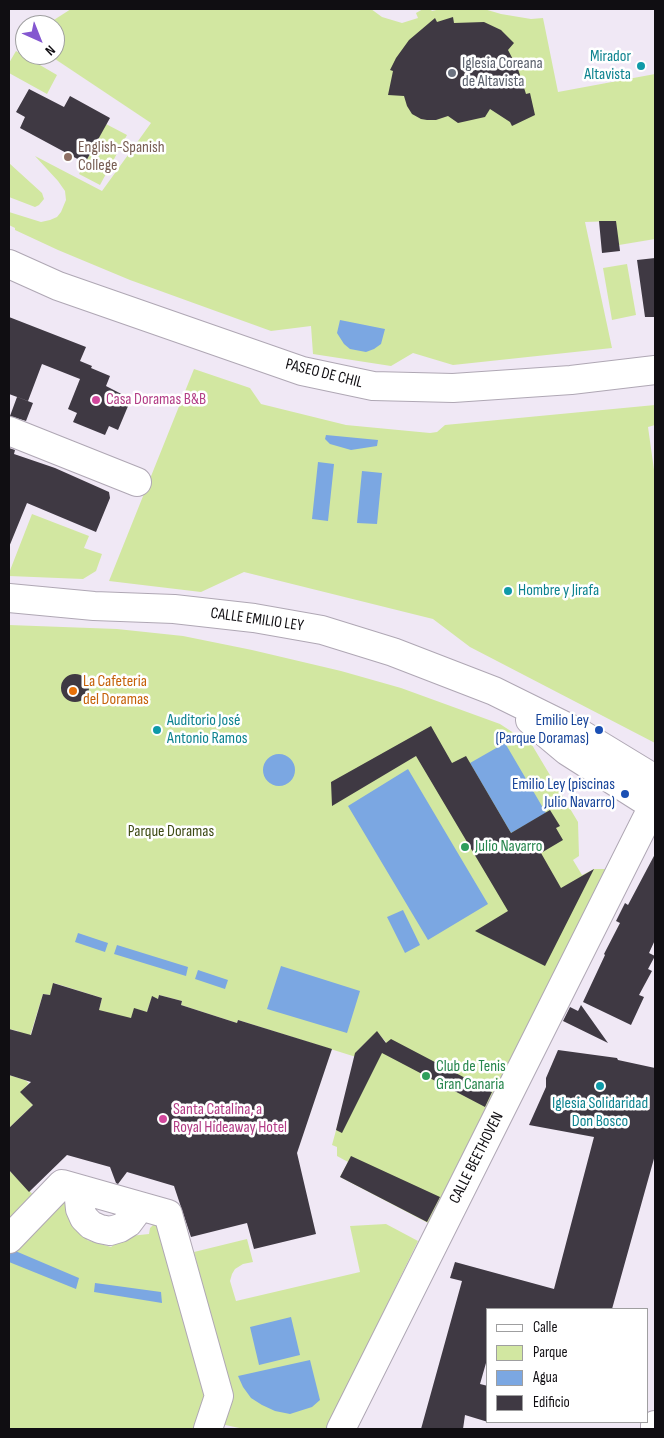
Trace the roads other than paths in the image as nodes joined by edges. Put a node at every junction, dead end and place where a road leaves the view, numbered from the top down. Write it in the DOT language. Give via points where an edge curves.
graph roads {
  1 [pos="9,264"];
  2 [pos="655,370"];
  3 [pos="9,431"];
  4 [pos="137,482"];
  5 [pos="9,598"];
  6 [pos="494,691"];
  7 [pos="655,779"];
  8 [pos="654,807"];
  9 [pos="9,1239"];
  10 [pos="655,1425"];
  11 [pos="208,1429"];
  12 [pos="341,1429"];
  13 [pos="654,1429"];
  1 -- 2 [label="street, PASEO DE CHIL" via="58,286 302,371 373,386 453,388 571,380"];
  3 -- 4 [label="street"];
  5 -- 6 [label="street, CALLE EMILIO LEY" via="174,609 322,630 393,652"];
  6 -- 7 [label="street, CALLE EMILIO LEY" via="581,734"];
  6 -- 8 [label="street, CALLE EMILIO LEY" via="567,751"];
  8 -- 12 [label="street, CALLE BEETHOVEN"];
  9 -- 11 [label="street" via="62,1184 168,1214 218,1396"];
  10 -- 13 [label="street"];
}
